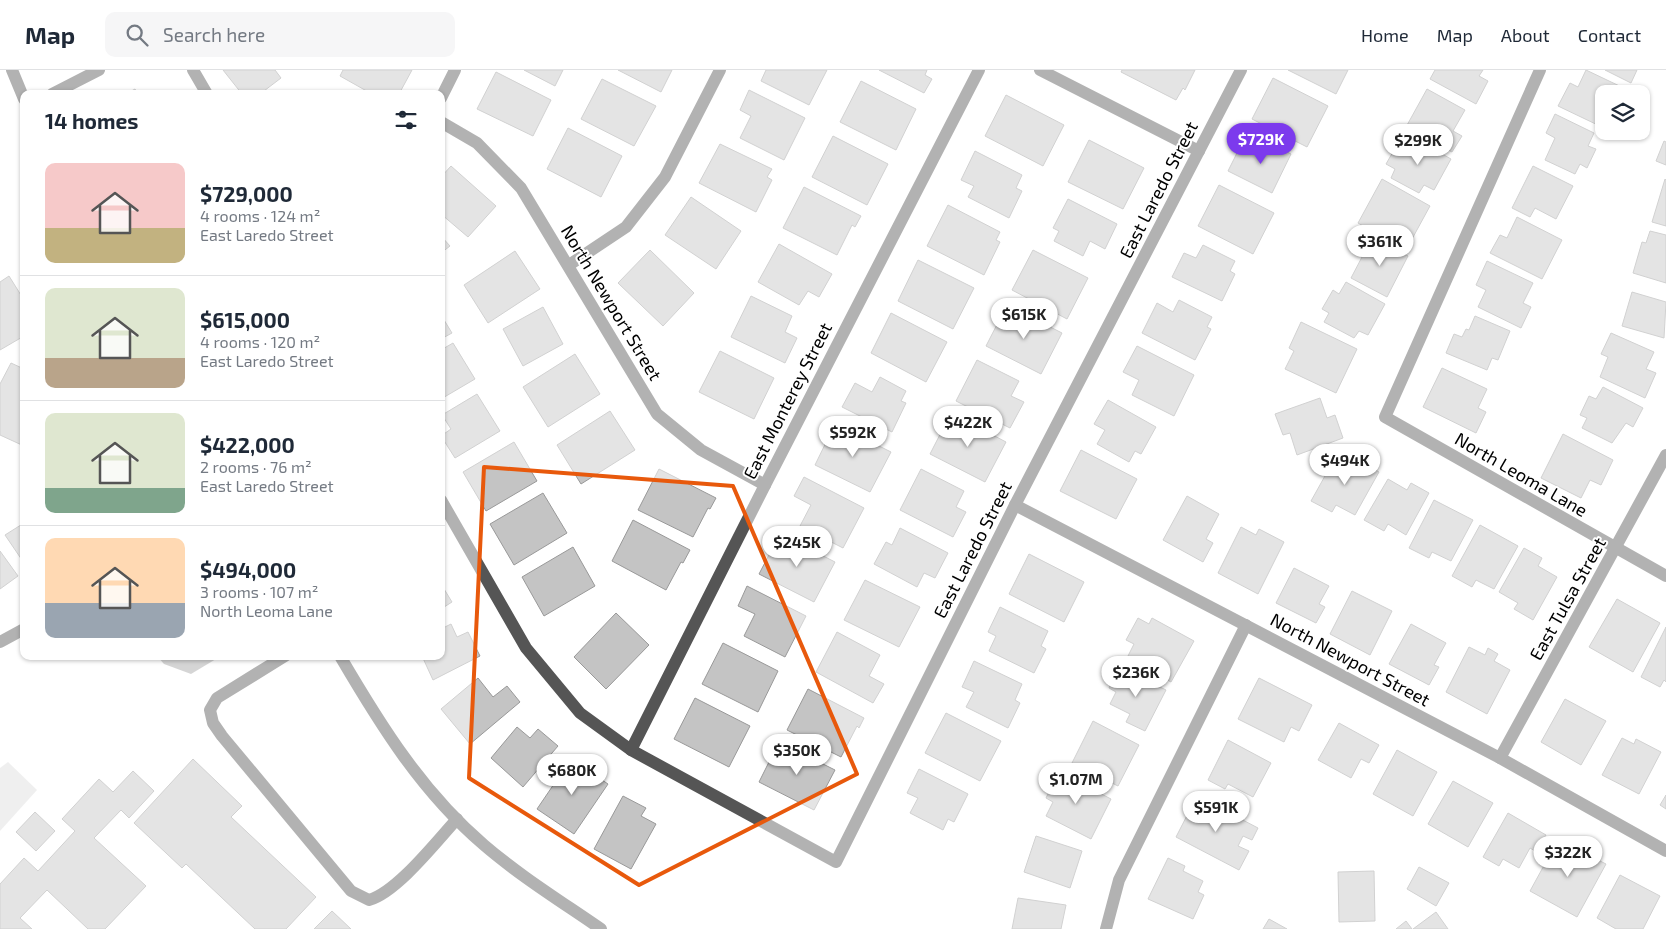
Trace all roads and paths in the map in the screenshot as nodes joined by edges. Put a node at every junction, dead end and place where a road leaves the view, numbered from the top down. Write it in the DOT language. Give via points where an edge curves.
graph roads {
  1 [pos="12,70"];
  2 [pos="99,70"];
  3 [pos="193,70"];
  4 [pos="456,70"];
  5 [pos="720,70"];
  6 [pos="979,70"];
  7 [pos="1040,70"];
  8 [pos="1241,70"];
  9 [pos="1540,70"];
  10 [pos="20,90"];
  11 [pos="60,90"];
  12 [pos="205,90"];
  13 [pos="445,91"];
  14 [pos="445,124"];
  15 [pos="1199,151"];
  16 [pos="569,264"];
  17 [pos="1666,456"];
  18 [pos="765,485"];
  19 [pos="1015,505"];
  20 [pos="445,507"];
  21 [pos="1616,550"];
  22 [pos="1666,576"];
  23 [pos="1246,625"];
  24 [pos="20,631"];
  25 [pos="0,642"];
  26 [pos="279,660"];
  27 [pos="342,660"];
  28 [pos="631,750"];
  29 [pos="1500,758"];
  30 [pos="457,819"];
  31 [pos="1666,850"];
  32 [pos="601,929"];
  33 [pos="1106,929"];
  1 -- 10 [label="street"];
  2 -- 11 [label="street"];
  3 -- 12 [label="street"];
  4 -- 13 [label="street"];
  5 -- 16 [label="street" via="665,177 626,227"];
  6 -- 18 [label="street, East Monterey Street"];
  7 -- 15 [label="street"];
  8 -- 15 [label="street, East Laredo Street"];
  9 -- 21 [label="street, North Leoma Lane" via="1385,417"];
  14 -- 16 [label="street, North Newport Street" via="477,143 522,188"];
  15 -- 19 [label="street, East Laredo Street"];
  16 -- 18 [label="street, North Newport Street" via="657,414 701,450"];
  17 -- 21 [label="street, East Tulsa Street"];
  18 -- 28 [label="street, East Monterey Street"];
  19 -- 23 [label="street, North Newport Street"];
  19 -- 28 [label="street, East Laredo Street" via="836,862"];
  20 -- 28 [label="street" via="526,648 580,713"];
  21 -- 22 [label="street, North Leoma Lane"];
  21 -- 29 [label="street, East Tulsa Street"];
  23 -- 29 [label="street, North Newport Street"];
  23 -- 33 [label="street" via="1119,880"];
  24 -- 25 [label="street"];
  26 -- 30 [label="street" via="217,698 210,710 213,723 351,891 369,900 380,897"];
  27 -- 30 [label="street" via="415,774"];
  29 -- 31 [label="street, North Newport Street"];
  30 -- 32 [label="street" via="484,846"];
}
